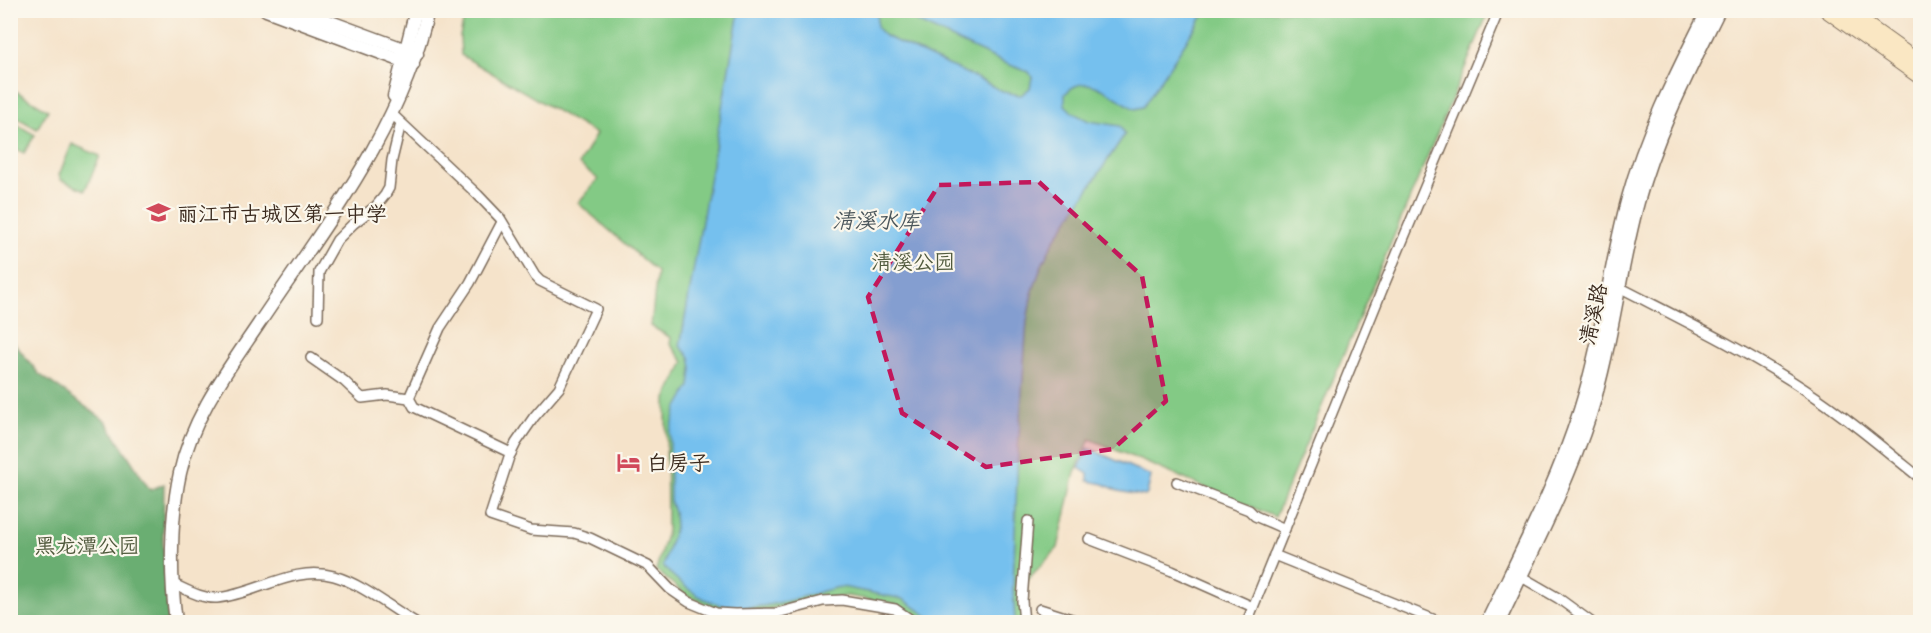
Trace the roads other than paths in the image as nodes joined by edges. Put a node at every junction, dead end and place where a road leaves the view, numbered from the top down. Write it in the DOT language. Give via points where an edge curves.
graph roads {
  1 [pos="266,10"];
  2 [pos="298,10"];
  3 [pos="416,10"];
  4 [pos="428,10"];
  5 [pos="1499,10"];
  6 [pos="1708,10"];
  7 [pos="1719,10"];
  8 [pos="1826,10"];
  9 [pos="1846,10"];
  10 [pos="410,58"];
  11 [pos="1920,63"];
  12 [pos="1920,78"];
  13 [pos="397,119"];
  14 [pos="383,131"];
  15 [pos="502,222"];
  16 [pos="318,235"];
  17 [pos="333,246"];
  18 [pos="1619,287"];
  19 [pos="318,317"];
  20 [pos="311,358"];
  21 [pos="409,399"];
  22 [pos="511,453"];
  23 [pos="1920,478"];
  24 [pos="1177,482"];
  25 [pos="1028,520"];
  26 [pos="1285,529"];
  27 [pos="1089,539"];
  28 [pos="1274,555"];
  29 [pos="1520,576"];
  30 [pos="173,584"];
  31 [pos="1253,607"];
  32 [pos="1040,609"];
  33 [pos="176,622"];
  34 [pos="415,622"];
  35 [pos="914,622"];
  36 [pos="1024,622"];
  37 [pos="1081,622"];
  38 [pos="1247,622"];
  39 [pos="1440,622"];
  40 [pos="1487,622"];
  41 [pos="1499,622"];
  42 [pos="1591,622"];
  1 -- 10 [label="street"];
  2 -- 10 [label="street"];
  3 -- 10 [label="street"];
  4 -- 10 [label="street"];
  5 -- 26 [label="street"];
  6 -- 40 [label="street, 清溪路" via="1659,111 1635,176 1574,429"];
  7 -- 18 [label="street, 清溪路" via="1652,158"];
  8 -- 12 [label="main road"];
  9 -- 11 [label="main road"];
  10 -- 13 [label="street"];
  10 -- 14 [label="street"];
  13 -- 14 [label="street"];
  13 -- 15 [label="street"];
  13 -- 17 [label="street" via="386,195"];
  14 -- 16 [label="street"];
  15 -- 21 [label="street" via="470,283 440,328"];
  15 -- 22 [label="street" via="534,276 596,309 559,388"];
  16 -- 17 [label="street"];
  16 -- 30 [label="street" via="226,370 193,434 180,472"];
  17 -- 19 [label="street" via="319,272"];
  18 -- 23 [label="street" via="1779,372 1858,427"];
  18 -- 29 [label="street, 清溪路" via="1584,432"];
  20 -- 21 [label="street" via="362,398 387,395"];
  21 -- 22 [label="street" via="414,407"];
  22 -- 35 [label="street" via="490,516 531,530 590,538 648,566 670,589 698,607 725,614 777,613 842,600 895,609"];
  24 -- 26 [label="street" via="1250,510"];
  25 -- 36 [label="street"];
  26 -- 28 [label="street"];
  27 -- 31 [label="street"];
  28 -- 31 [label="street"];
  28 -- 39 [label="street"];
  29 -- 41 [label="street, 清溪路"];
  29 -- 42 [label="street"];
  30 -- 33 [label="street"];
  30 -- 34 [label="street" via="216,598 286,576 335,576"];
  31 -- 38 [label="street"];
  32 -- 37 [label="street"];
}
